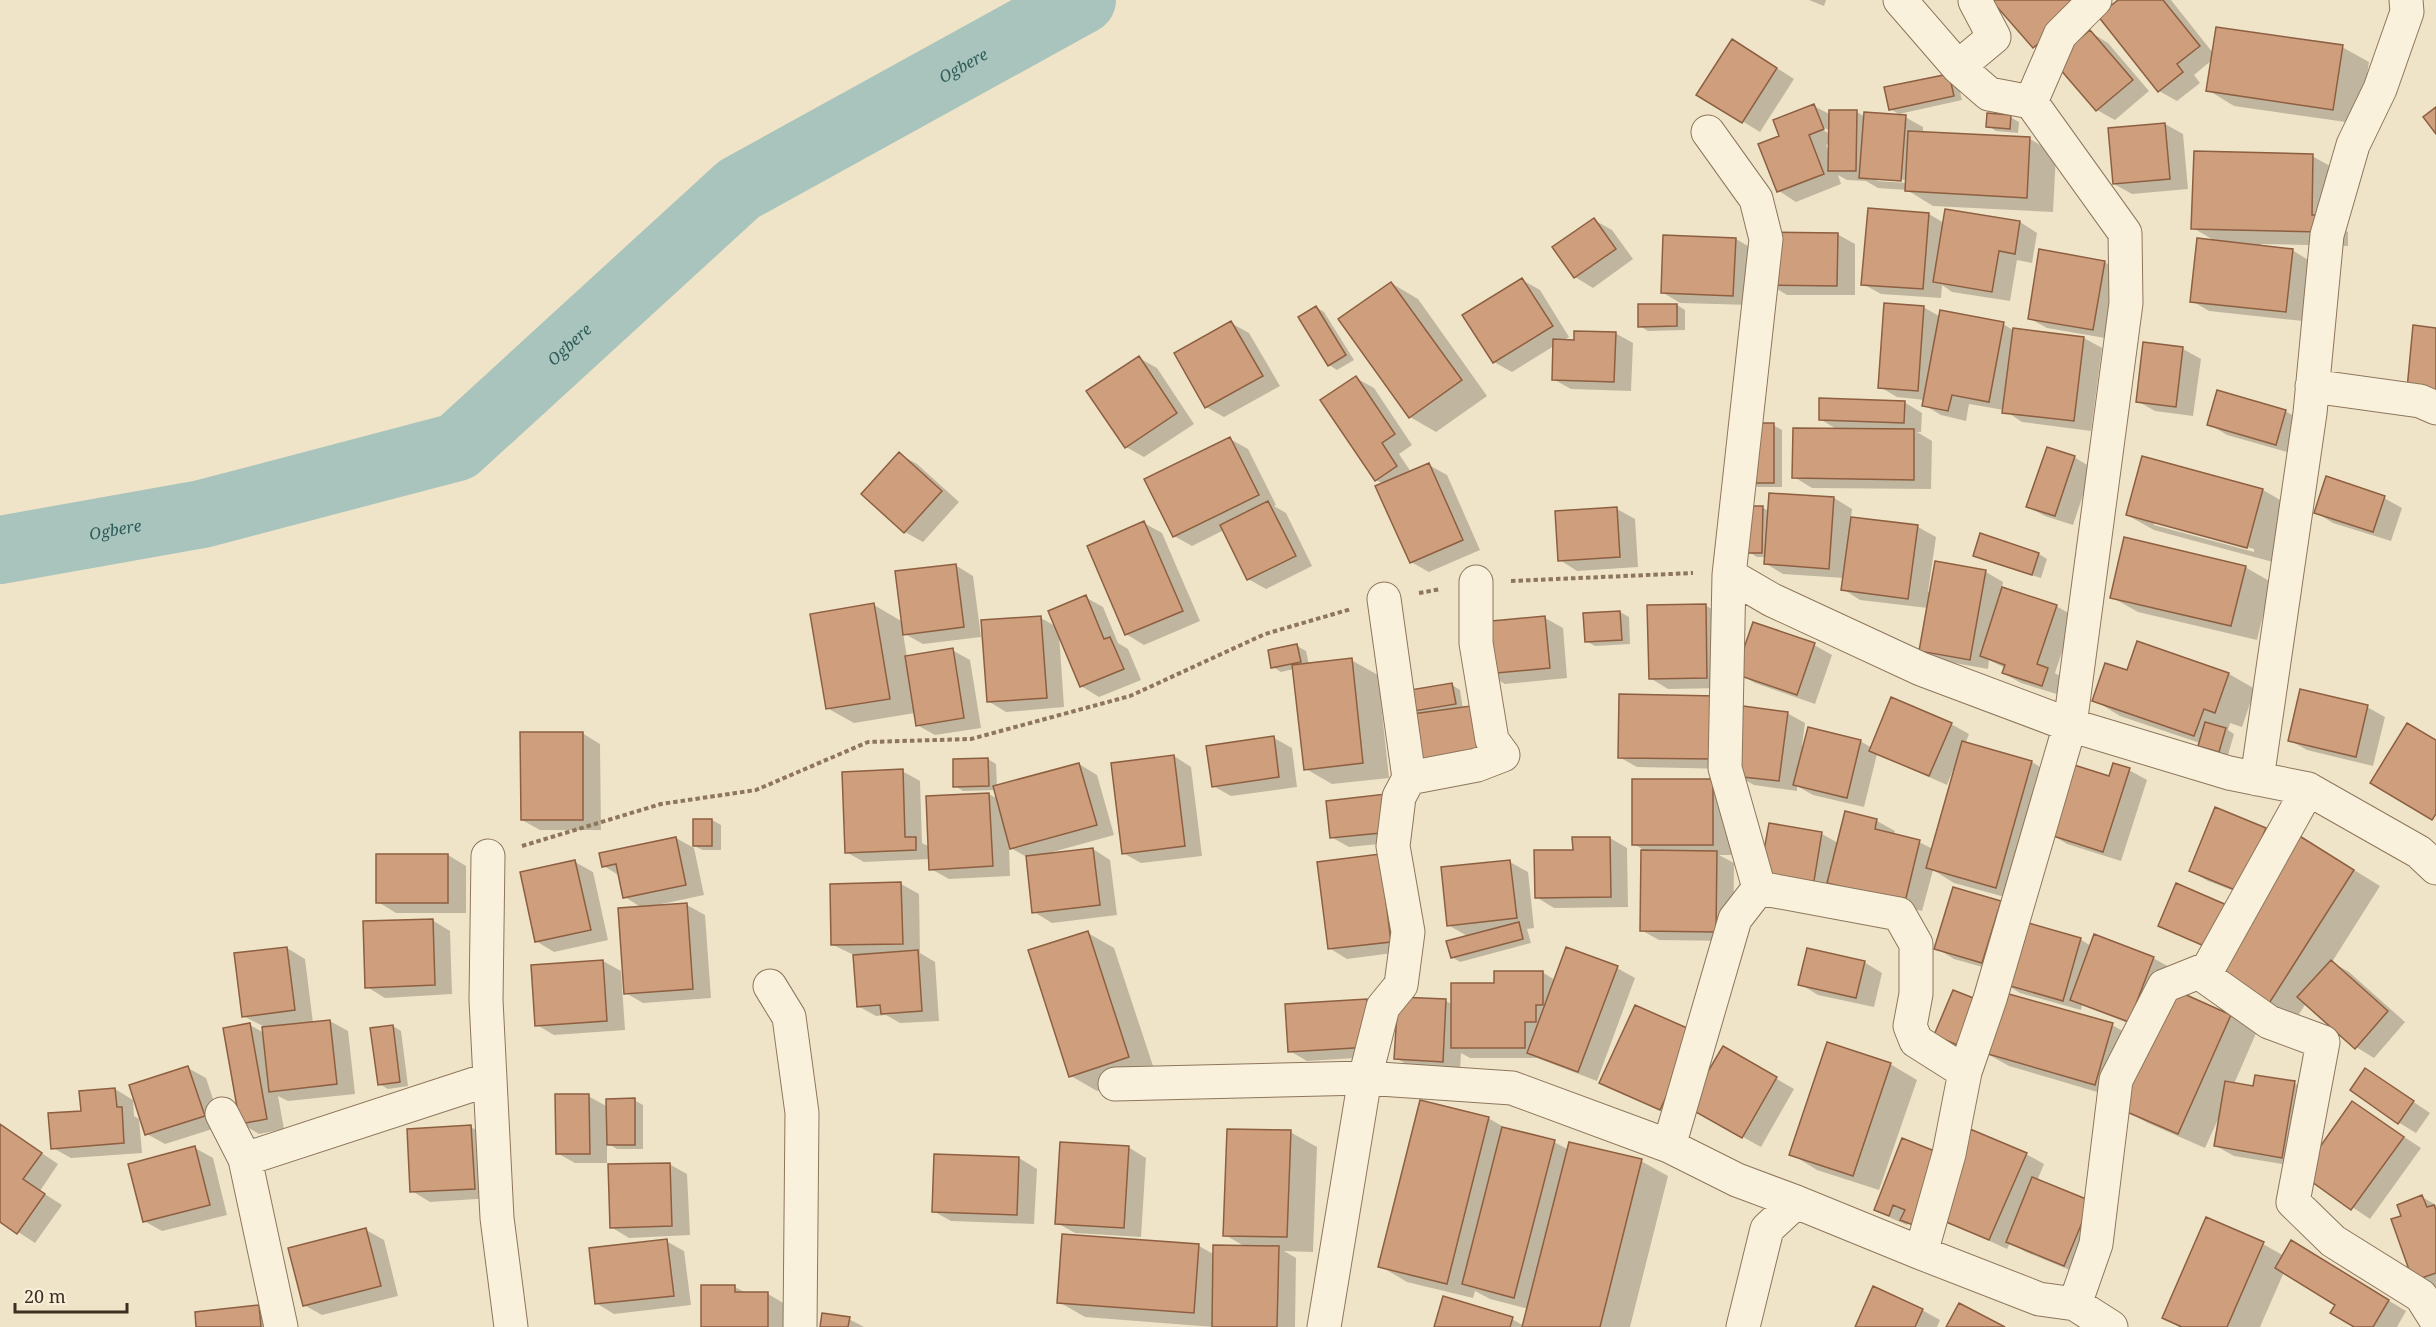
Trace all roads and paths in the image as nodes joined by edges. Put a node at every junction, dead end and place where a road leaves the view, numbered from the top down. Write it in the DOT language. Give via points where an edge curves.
graph roads {
  1 [pos="1900,0"];
  2 [pos="1977,0"];
  3 [pos="2095,0"];
  4 [pos="2406,0"];
  5 [pos="1958,67"];
  6 [pos="2031,102"];
  7 [pos="1708,132"];
  8 [pos="2312,386"];
  9 [pos="2436,408"];
  10 [pos="1729,575"];
  11 [pos="1476,582"];
  12 [pos="1384,599"];
  13 [pos="2070,724"];
  14 [pos="1409,778"];
  15 [pos="2257,779"];
  16 [pos="2308,789"];
  17 [pos="2430,852"];
  18 [pos="488,856"];
  19 [pos="1759,888"];
  20 [pos="2204,976"];
  21 [pos="771,986"];
  22 [pos="1965,1072"];
  23 [pos="1365,1078"];
  24 [pos="490,1079"];
  25 [pos="1114,1084"];
  26 [pos="222,1114"];
  27 [pos="1669,1146"];
  28 [pos="245,1160"];
  29 [pos="1737,1180"];
  30 [pos="1797,1202"];
  31 [pos="1767,1229"];
  32 [pos="1921,1254"];
  33 [pos="2075,1304"];
  34 [pos="2436,1320"];
  35 [pos="281,1327"];
  36 [pos="511,1327"];
  37 [pos="800,1327"];
  38 [pos="1324,1327"];
  39 [pos="1743,1327"];
  40 [pos="2111,1327"];
  1 -- 5 [label="street"];
  2 -- 5 [label="street" via="1994,37"];
  3 -- 6 [label="street" via="2060,35"];
  4 -- 8 [label="street" via="2407,12 2380,89 2353,145 2327,235"];
  5 -- 6 [label="street" via="1989,94"];
  6 -- 13 [label="street" via="2125,233 2126,303"];
  7 -- 10 [label="street" via="1756,199 1766,239"];
  8 -- 9 [label="street" via="2420,401"];
  8 -- 15 [label="street"];
  10 -- 11 [label="path" via="1655,574"];
  10 -- 13 [label="street" via="1772,600 1921,669"];
  10 -- 19 [label="street" via="1725,768"];
  11 -- 12 [label="path"];
  11 -- 14 [label="street" via="1476,644 1492,740 1503,755 1477,765"];
  12 -- 14 [label="street"];
  12 -- 18 [label="path" via="1265,634 1130,696 971,739 868,742 756,790 661,804"];
  13 -- 15 [label="street"];
  13 -- 22 [label="street"];
  14 -- 23 [label="street" via="1399,797 1392,846 1408,932 1401,985 1383,1007"];
  15 -- 16 [label="street"];
  16 -- 17 [label="street"];
  16 -- 20 [label="street"];
  18 -- 24 [label="street" via="486,1000"];
  19 -- 22 [label="street" via="1899,914 1916,944 1916,994 1910,1026 1916,1041"];
  19 -- 27 [label="street" via="1735,919"];
  20 -- 33 [label="street" via="2204,969 2164,986 2116,1080 2096,1244"];
  20 -- 34 [label="street" via="2269,1022 2323,1042 2293,1202 2333,1241 2421,1296"];
  21 -- 37 [label="street" via="789,1017 802,1113"];
  22 -- 32 [label="street" via="1949,1154"];
  23 -- 25 [label="street"];
  23 -- 27 [label="street" via="1512,1088"];
  23 -- 38 [label="street"];
  24 -- 28 [label="street"];
  24 -- 36 [label="street" via="497,1218"];
  26 -- 28 [label="street"];
  27 -- 29 [label="street"];
  28 -- 35 [label="street"];
  29 -- 30 [label="street"];
  29 -- 31 [label="street"];
  30 -- 31 [label="street"];
  30 -- 32 [label="street"];
  31 -- 39 [label="street"];
  32 -- 33 [label="street" via="2039,1299"];
  33 -- 40 [label="street"];
}
